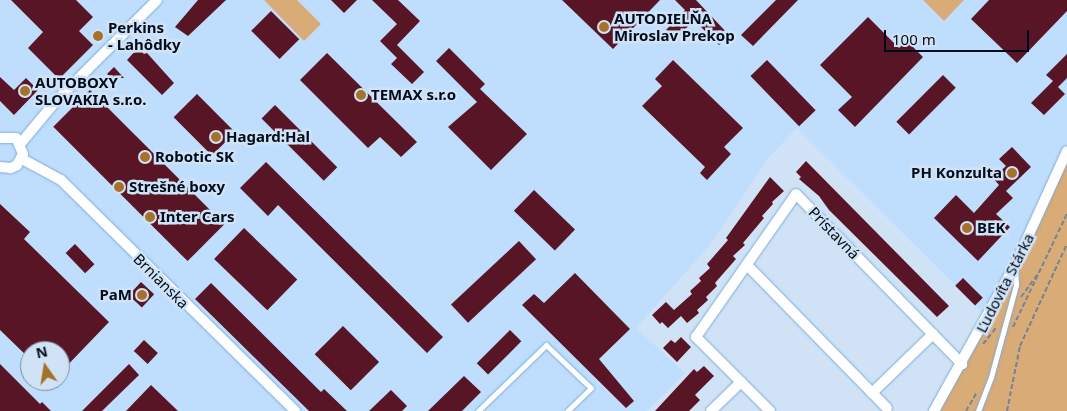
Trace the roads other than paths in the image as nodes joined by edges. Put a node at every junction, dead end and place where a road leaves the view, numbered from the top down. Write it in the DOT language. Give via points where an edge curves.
graph roads {
  1 [pos="157,0"];
  2 [pos="0,138"];
  3 [pos="20,143"];
  4 [pos="1067,151"];
  5 [pos="22,159"];
  6 [pos="0,166"];
  7 [pos="747,265"];
  8 [pos="1015,265"];
  9 [pos="932,334"];
  10 [pos="962,364"];
  11 [pos="741,382"];
  12 [pos="872,393"];
  13 [pos="887,408"];
  14 [pos="295,411"];
  15 [pos="478,411"];
  16 [pos="567,411"];
  17 [pos="711,411"];
  18 [pos="770,411"];
  19 [pos="934,411"];
  20 [pos="978,411"];
  1 -- 3 [label="street" via="56,100"];
  2 -- 3 [label="street" via="10,136"];
  3 -- 5 [label="street"];
  4 -- 8 [label="street, Ľudovíta Stárka"];
  5 -- 6 [label="street" via="11,168"];
  5 -- 14 [label="street, Brnianska" via="61,180"];
  7 -- 9 [label="street, Prístavná" via="796,194"];
  7 -- 11 [label="street, Prístavná" via="696,337"];
  7 -- 12 [label="street"];
  8 -- 10 [label="street, Ľudovíta Stárka"];
  8 -- 20 [label="lane" via="1016,285 991,378"];
  9 -- 10 [label="street, Prístavná"];
  9 -- 12 [label="street"];
  10 -- 19 [label="street, Ľudovíta Stárka"];
  11 -- 17 [label="street"];
  11 -- 18 [label="street, Prístavná"];
  12 -- 13 [label="street"];
  15 -- 16 [label="lane" via="546,345 591,388"];
}
